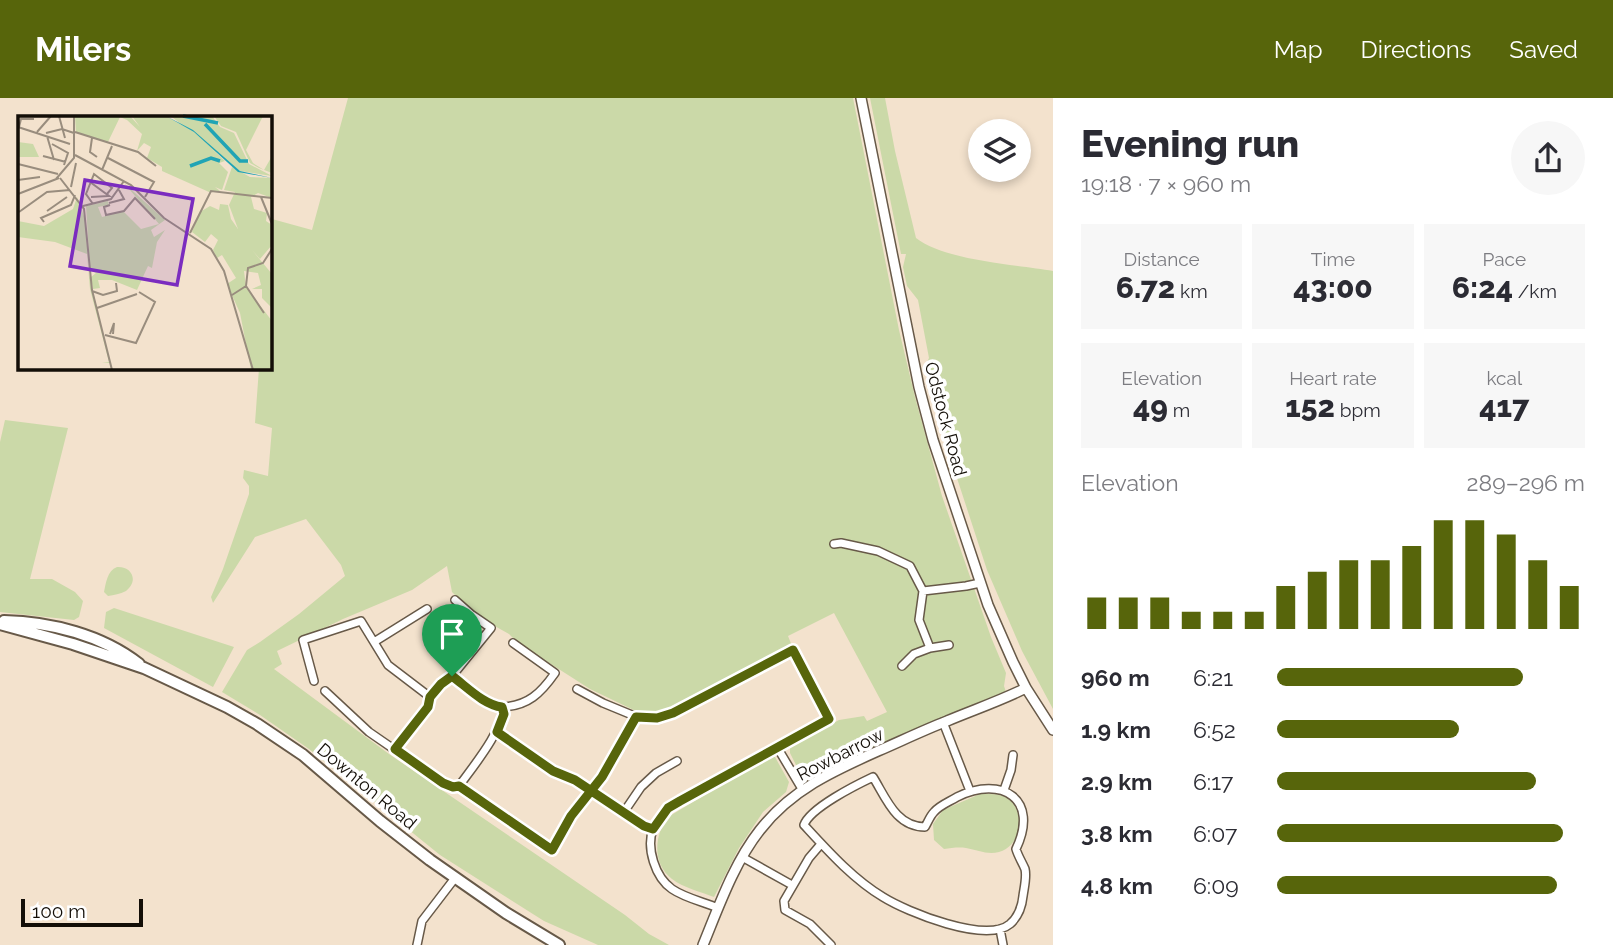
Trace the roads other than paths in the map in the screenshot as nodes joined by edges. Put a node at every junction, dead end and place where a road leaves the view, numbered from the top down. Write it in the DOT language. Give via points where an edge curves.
graph roads {
  1 [pos="861,98"];
  2 [pos="839,545"];
  3 [pos="980,583"];
  4 [pos="923,591"];
  5 [pos="455,600"];
  6 [pos="427,609"];
  7 [pos="0,622"];
  8 [pos="491,628"];
  9 [pos="500,634"];
  10 [pos="374,642"];
  11 [pos="513,643"];
  12 [pos="949,645"];
  13 [pos="930,648"];
  14 [pos="902,666"];
  15 [pos="452,676"];
  16 [pos="314,681"];
  17 [pos="1026,688"];
  18 [pos="577,689"];
  19 [pos="324,691"];
  20 [pos="430,697"];
  21 [pos="502,707"];
  22 [pos="636,717"];
  23 [pos="943,722"];
  24 [pos="1053,730"];
  25 [pos="497,732"];
  26 [pos="777,747"];
  27 [pos="395,749"];
  28 [pos="1013,755"];
  29 [pos="677,761"];
  30 [pos="459,786"];
  31 [pos="802,789"];
  32 [pos="592,790"];
  33 [pos="1004,790"];
  34 [pos="971,791"];
  35 [pos="624,812"];
  36 [pos="653,829"];
  37 [pos="821,844"];
  38 [pos="742,857"];
  39 [pos="455,878"];
  40 [pos="792,885"];
  41 [pos="718,908"];
  42 [pos="1000,929"];
  43 [pos="417,945"];
  44 [pos="559,945"];
  45 [pos="703,945"];
  46 [pos="831,945"];
  47 [pos="1003,945"];
  1 -- 3 [label="street, Odstock Road" via="927,421"];
  2 -- 4 [label="street" via="878,551 910,566"];
  3 -- 4 [label="street"];
  3 -- 17 [label="street, Odstock Road"];
  4 -- 13 [label="street" via="919,620"];
  5 -- 8 [label="street"];
  6 -- 10 [label="street"];
  7 -- 39 [label="highway, Downton Road" via="144,668 227,707 281,738"];
  8 -- 9 [label="street"];
  8 -- 15 [label="street"];
  10 -- 16 [label="street" via="361,621 303,640"];
  10 -- 20 [label="street" via="388,665"];
  11 -- 21 [label="street" via="555,675 532,698"];
  12 -- 13 [label="street"];
  13 -- 14 [label="street" via="914,654"];
  15 -- 20 [label="street"];
  15 -- 21 [label="street"];
  17 -- 23 [label="street, Rowbarrow"];
  17 -- 24 [label="street, Odstock Road"];
  18 -- 22 [label="street"];
  19 -- 27 [label="street"];
  20 -- 27 [label="street" via="428,707"];
  21 -- 25 [label="street"];
  22 -- 26 [label="street" via="673,713 793,650 829,719"];
  22 -- 32 [label="street"];
  23 -- 31 [label="street, Rowbarrow"];
  23 -- 34 [label="street"];
  25 -- 30 [label="street"];
  25 -- 32 [label="street" via="553,771"];
  26 -- 31 [label="street"];
  26 -- 36 [label="street" via="668,808"];
  27 -- 30 [label="street" via="443,783"];
  28 -- 33 [label="street"];
  29 -- 35 [label="street" via="641,787"];
  30 -- 32 [label="street" via="552,850"];
  31 -- 38 [label="street, Rowbarrow" via="770,818"];
  32 -- 35 [label="street"];
  33 -- 34 [label="street"];
  33 -- 42 [label="street" via="1023,812 1024,827 1016,849 1025,870 1022,906 1009,925"];
  34 -- 37 [label="street" via="940,806 925,827 917,827 895,814 873,777 807,818 804,825"];
  35 -- 36 [label="street"];
  36 -- 41 [label="street" via="652,854 663,880 674,890"];
  37 -- 40 [label="street"];
  37 -- 42 [label="street" via="884,898 932,920 987,931"];
  38 -- 40 [label="street"];
  38 -- 41 [label="street, Rowbarrow"];
  39 -- 43 [label="street" via="422,921"];
  39 -- 44 [label="highway, Downton Road"];
  40 -- 46 [label="street" via="785,910 810,924"];
  41 -- 45 [label="street, Rowbarrow"];
  42 -- 47 [label="street"];
}
